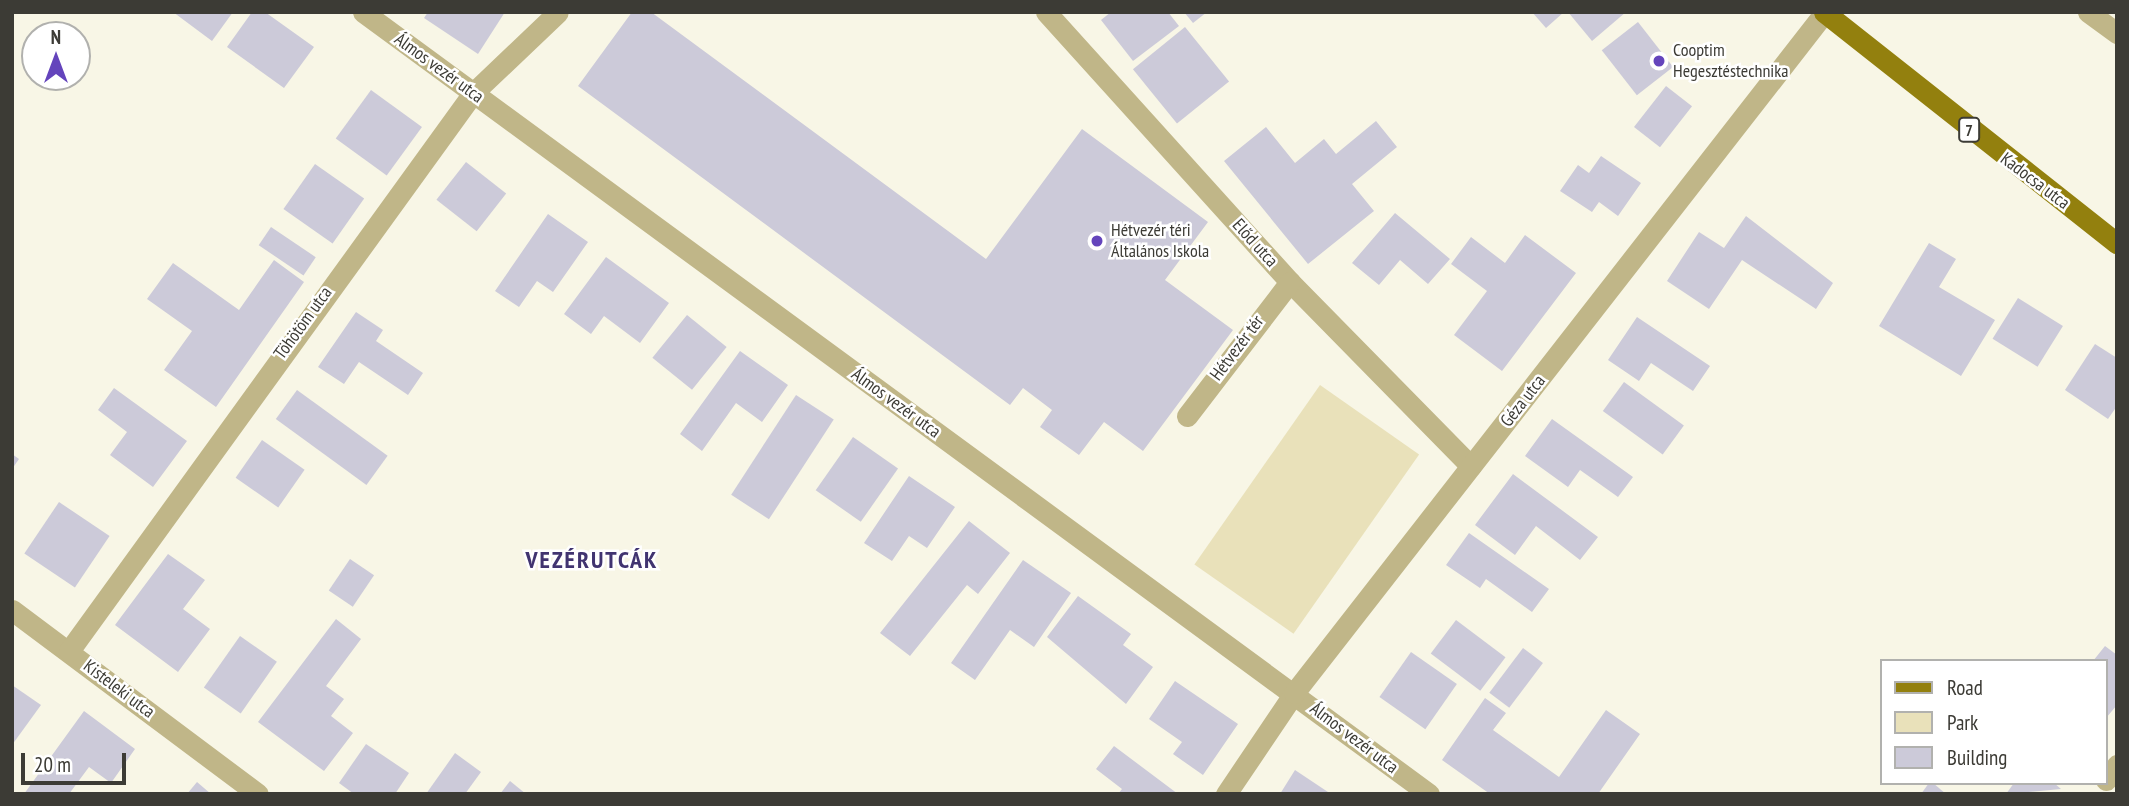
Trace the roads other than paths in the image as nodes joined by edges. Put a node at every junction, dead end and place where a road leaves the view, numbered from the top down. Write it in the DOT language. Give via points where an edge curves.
graph roads {
  1 [pos="363,12"];
  2 [pos="558,12"];
  3 [pos="1046,12"];
  4 [pos="2088,12"];
  5 [pos="1825,13"];
  6 [pos="2117,33"];
  7 [pos="473,93"];
  8 [pos="2117,243"];
  9 [pos="1290,282"];
  10 [pos="1187,416"];
  11 [pos="1471,466"];
  12 [pos="12,610"];
  13 [pos="69,651"];
  14 [pos="1294,693"];
  15 [pos="258,794"];
  16 [pos="1226,794"];
  17 [pos="1429,794"];
  1 -- 7 [label="street, Álmos vezér utca"];
  2 -- 7 [label="street, Töhötöm utca"];
  3 -- 9 [label="street, Előd utca"];
  4 -- 6 [label="street"];
  5 -- 8 [label="main road, Kadocsa utca / 7"];
  5 -- 11 [label="street, Géza utca"];
  7 -- 13 [label="street, Töhötöm utca"];
  7 -- 14 [label="street, Álmos vezér utca"];
  9 -- 10 [label="street, Hétvezér tér"];
  9 -- 11 [label="street, Előd utca"];
  11 -- 14 [label="street, Géza utca"];
  12 -- 13 [label="street, Kisteleki utca"];
  13 -- 15 [label="street, Kisteleki utca"];
  14 -- 16 [label="street, Géza utca"];
  14 -- 17 [label="street, Álmos vezér utca"];
}
